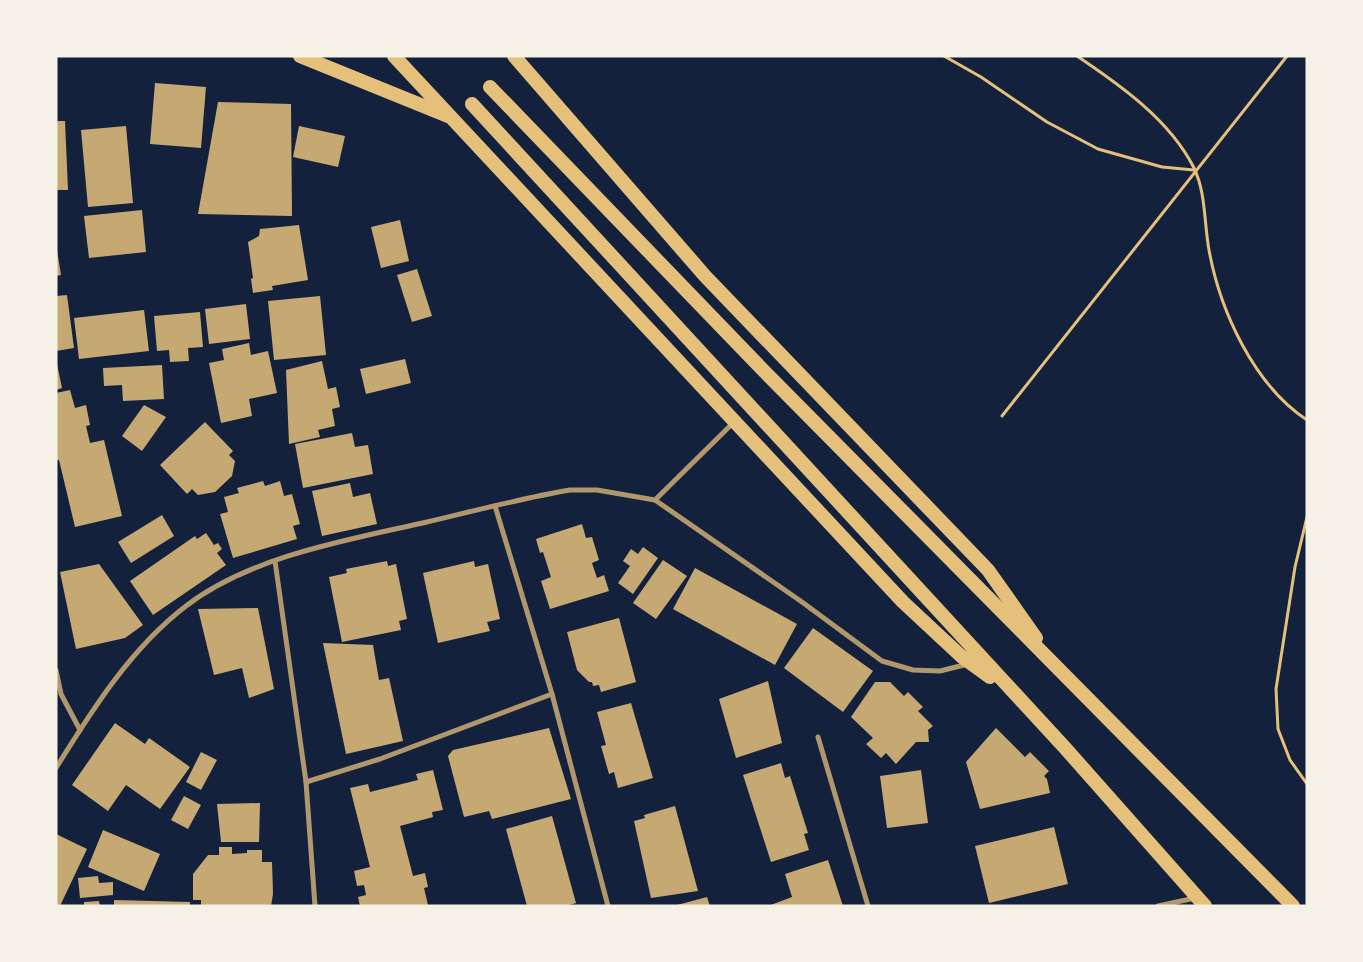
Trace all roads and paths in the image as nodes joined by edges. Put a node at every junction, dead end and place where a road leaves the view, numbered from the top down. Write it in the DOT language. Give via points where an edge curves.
graph roads {
  1 [pos="300,56"];
  2 [pos="394,56"];
  3 [pos="514,56"];
  4 [pos="944,56"];
  5 [pos="1077,56"];
  6 [pos="1287,56"];
  7 [pos="490,87"];
  8 [pos="472,104"];
  9 [pos="453,118"];
  10 [pos="1195,170"];
  11 [pos="1002,416"];
  12 [pos="735,420"];
  13 [pos="1307,420"];
  14 [pos="655,500"];
  15 [pos="495,506"];
  16 [pos="1307,517"];
  17 [pos="276,561"];
  18 [pos="971,663"];
  19 [pos="56,670"];
  20 [pos="1061,673"];
  21 [pos="552,694"];
  22 [pos="1016,696"];
  23 [pos="80,730"];
  24 [pos="818,737"];
  25 [pos="56,768"];
  26 [pos="306,782"];
  27 [pos="1307,784"];
  28 [pos="1201,902"];
  29 [pos="315,906"];
  30 [pos="608,906"];
  31 [pos="868,906"];
  32 [pos="1158,906"];
  33 [pos="1293,906"];
  1 -- 9 [label="highway"];
  2 -- 9 [label="highway"];
  3 -- 20 [label="highway" via="705,276 988,570"];
  4 -- 10 [label="path" via="1064,132 1098,149 1162,167"];
  5 -- 10 [label="path" via="1111,79 1162,124"];
  6 -- 10 [label="path"];
  7 -- 20 [label="highway"];
  8 -- 22 [label="highway"];
  9 -- 12 [label="highway"];
  10 -- 11 [label="path"];
  10 -- 13 [label="path" via="1202,194 1209,251 1231,324 1262,376 1295,413"];
  12 -- 14 [label="street"];
  12 -- 18 [label="highway" via="904,602"];
  14 -- 15 [label="street" via="597,490 570,490"];
  14 -- 18 [label="street" via="882,661 913,670 940,671"];
  15 -- 17 [label="street" via="320,546"];
  15 -- 21 [label="street"];
  16 -- 27 [label="path" via="1295,567 1276,689 1278,730 1290,760"];
  17 -- 23 [label="street" via="186,606 141,649"];
  17 -- 26 [label="street"];
  18 -- 22 [label="highway"];
  19 -- 23 [label="street" via="61,694"];
  20 -- 33 [label="highway"];
  21 -- 26 [label="street" via="380,759"];
  21 -- 30 [label="street"];
  22 -- 28 [label="highway"];
  23 -- 25 [label="street"];
  24 -- 31 [label="street"];
  26 -- 29 [label="street"];
  28 -- 32 [label="street"];
}
